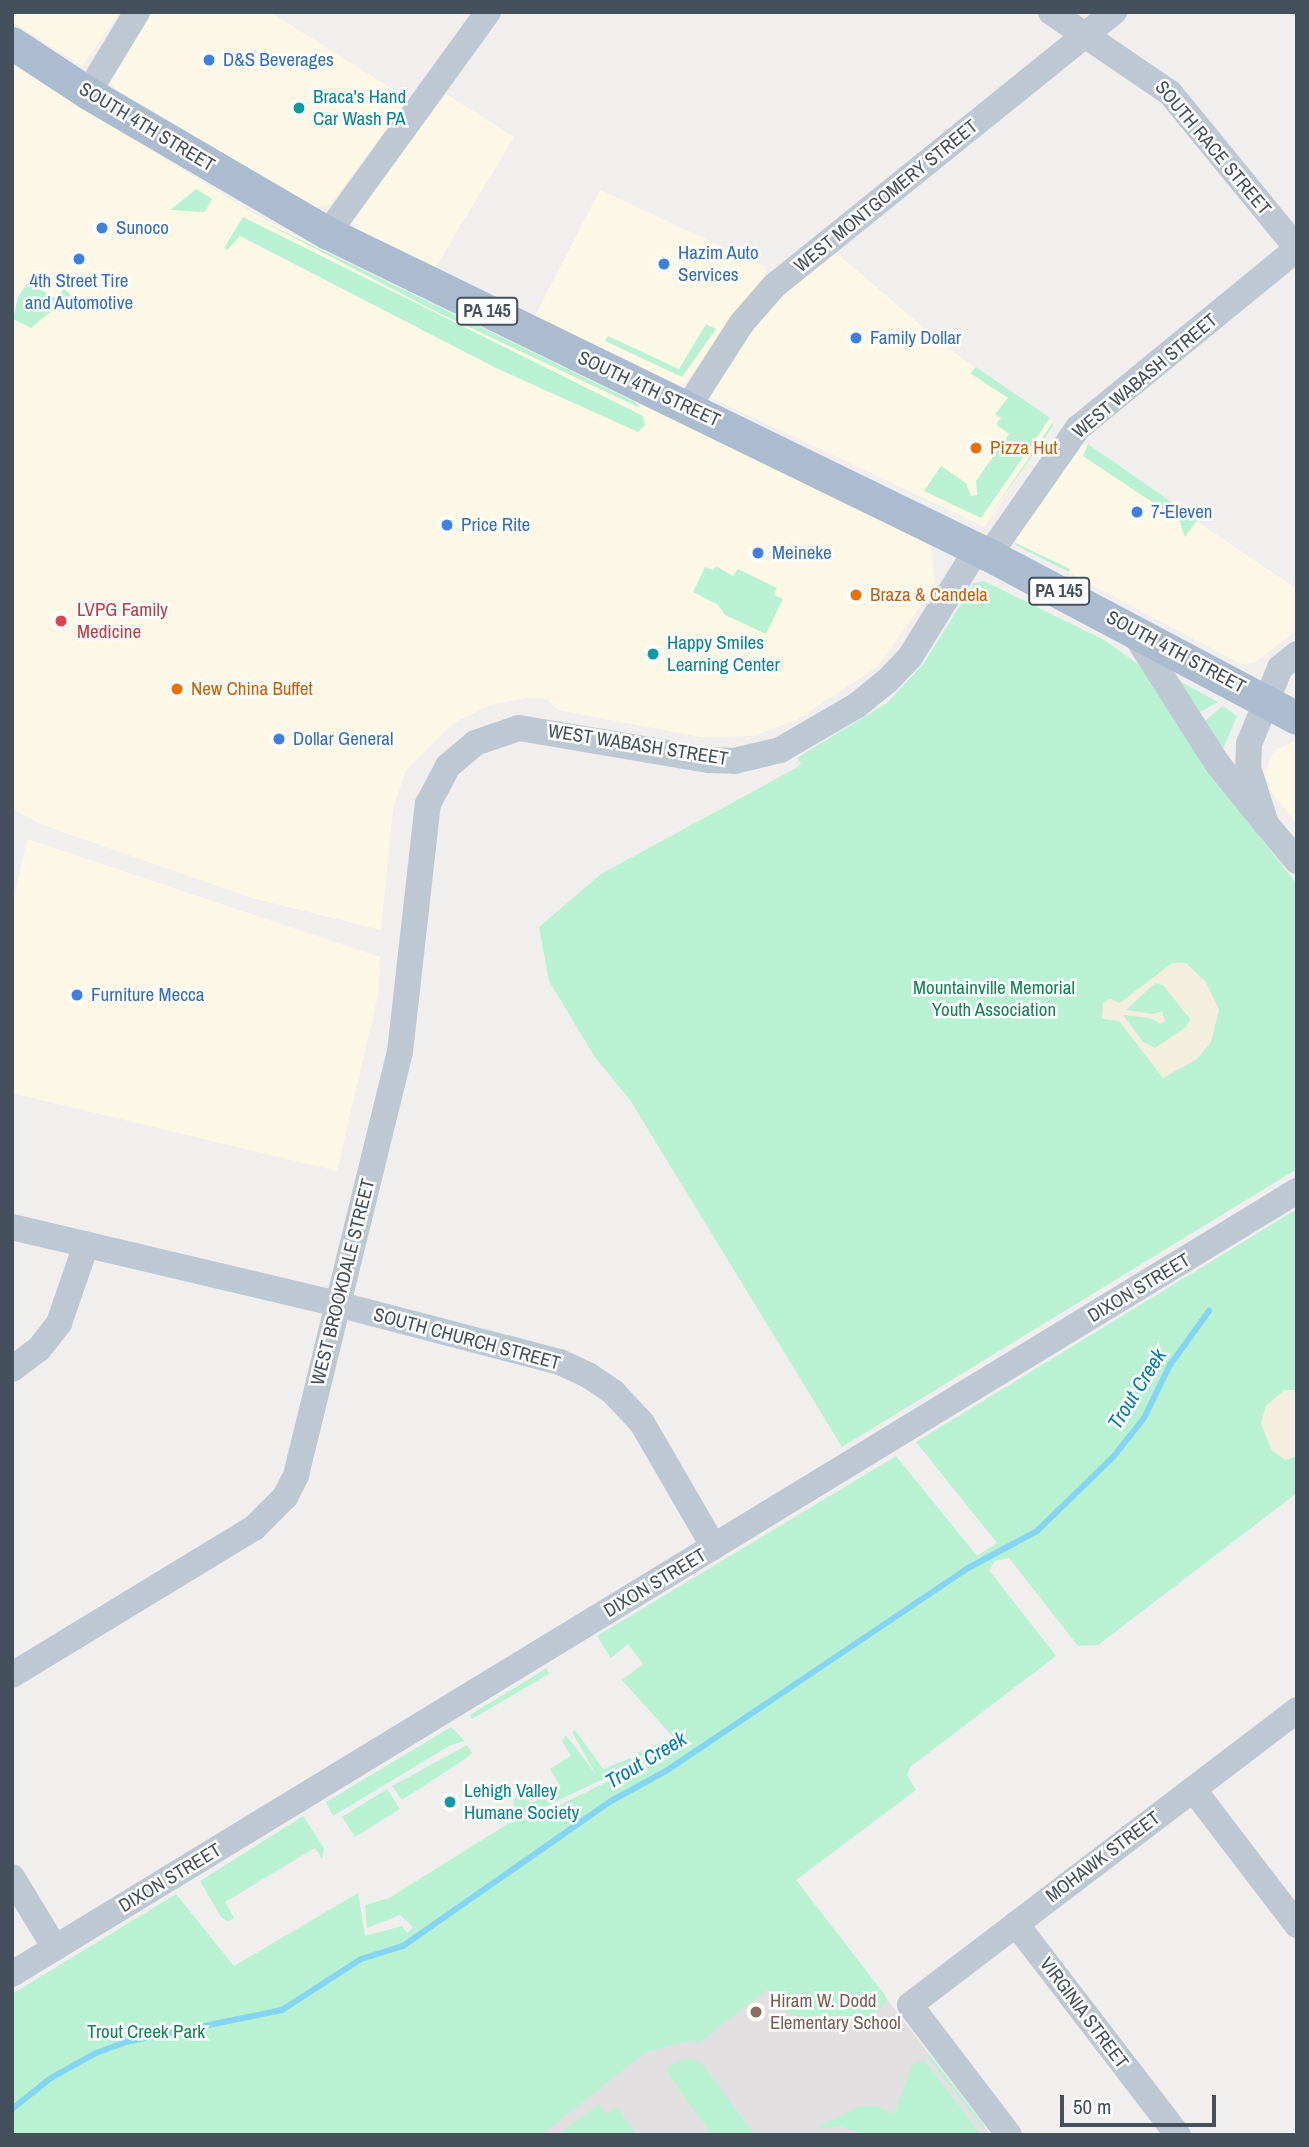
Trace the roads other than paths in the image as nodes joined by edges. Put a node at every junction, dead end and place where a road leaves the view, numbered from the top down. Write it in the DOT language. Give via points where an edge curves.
graph roads {
  1 [pos="137,12"];
  2 [pos="488,12"];
  3 [pos="1051,12"];
  4 [pos="1114,12"];
  5 [pos="1086,35"];
  6 [pos="12,43"];
  7 [pos="88,93"];
  8 [pos="328,233"];
  9 [pos="1297,249"];
  10 [pos="688,407"];
  11 [pos="983,552"];
  12 [pos="1128,626"];
  13 [pos="1297,654"];
  14 [pos="1268,701"];
  15 [pos="1297,718"];
  16 [pos="463,751"];
  17 [pos="1266,824"];
  18 [pos="1297,861"];
  19 [pos="1297,1191"];
  20 [pos="12,1227"];
  21 [pos="86,1245"];
  22 [pos="337,1304"];
  23 [pos="12,1369"];
  24 [pos="714,1547"];
  25 [pos="12,1675"];
  26 [pos="1297,1710"];
  27 [pos="1193,1789"];
  28 [pos="12,1877"];
  29 [pos="1016,1924"];
  30 [pos="1297,1925"];
  31 [pos="55,1948"];
  32 [pos="12,1974"];
  33 [pos="1009,2135"];
  34 [pos="1178,2135"];
  1 -- 7 [label="street"];
  2 -- 8 [label="street"];
  3 -- 5 [label="street, SOUTH RACE STREET"];
  4 -- 5 [label="street, WEST MONTGOMERY STREET"];
  5 -- 9 [label="street, SOUTH RACE STREET" via="1171,93"];
  5 -- 10 [label="street, WEST MONTGOMERY STREET" via="774,286 741,324"];
  6 -- 7 [label="main road, SOUTH 4TH STREET / PA 145"];
  7 -- 8 [label="main road, SOUTH 4TH STREET / PA 145"];
  8 -- 10 [label="main road, SOUTH 4TH STREET / PA 145"];
  9 -- 11 [label="street, WEST WABASH STREET" via="1078,428"];
  10 -- 11 [label="main road, SOUTH 4TH STREET / PA 145"];
  11 -- 12 [label="main road, SOUTH 4TH STREET / PA 145"];
  11 -- 16 [label="street, WEST WABASH STREET" via="910,657 887,681 856,706 779,750 734,761 709,760 519,729 495,734"];
  12 -- 14 [label="main road, SOUTH 4TH STREET / PA 145"];
  12 -- 17 [label="street" via="1152,654 1238,792"];
  13 -- 14 [label="street" via="1280,668"];
  14 -- 15 [label="main road, SOUTH 4TH STREET / PA 145"];
  14 -- 17 [label="street" via="1249,744 1248,768"];
  16 -- 22 [label="street, WEST BROOKDALE STREET" via="448,766 428,804 400,1052"];
  17 -- 18 [label="street"];
  19 -- 24 [label="street, DIXON STREET"];
  20 -- 21 [label="street, SOUTH CHURCH STREET"];
  21 -- 22 [label="street, SOUTH CHURCH STREET"];
  21 -- 23 [label="street" via="59,1323 39,1349"];
  22 -- 24 [label="street, SOUTH CHURCH STREET" via="560,1362 588,1375 613,1392 642,1423"];
  22 -- 25 [label="street, WEST BROOKDALE STREET" via="296,1475 270,1515"];
  24 -- 31 [label="street, DIXON STREET"];
  26 -- 27 [label="street, MOHAWK STREET"];
  27 -- 29 [label="street, MOHAWK STREET"];
  27 -- 30 [label="street"];
  28 -- 31 [label="street"];
  29 -- 33 [label="street, MOHAWK STREET" via="910,2005"];
  29 -- 34 [label="street, VIRGINIA STREET"];
  31 -- 32 [label="street, DIXON STREET"];
}
